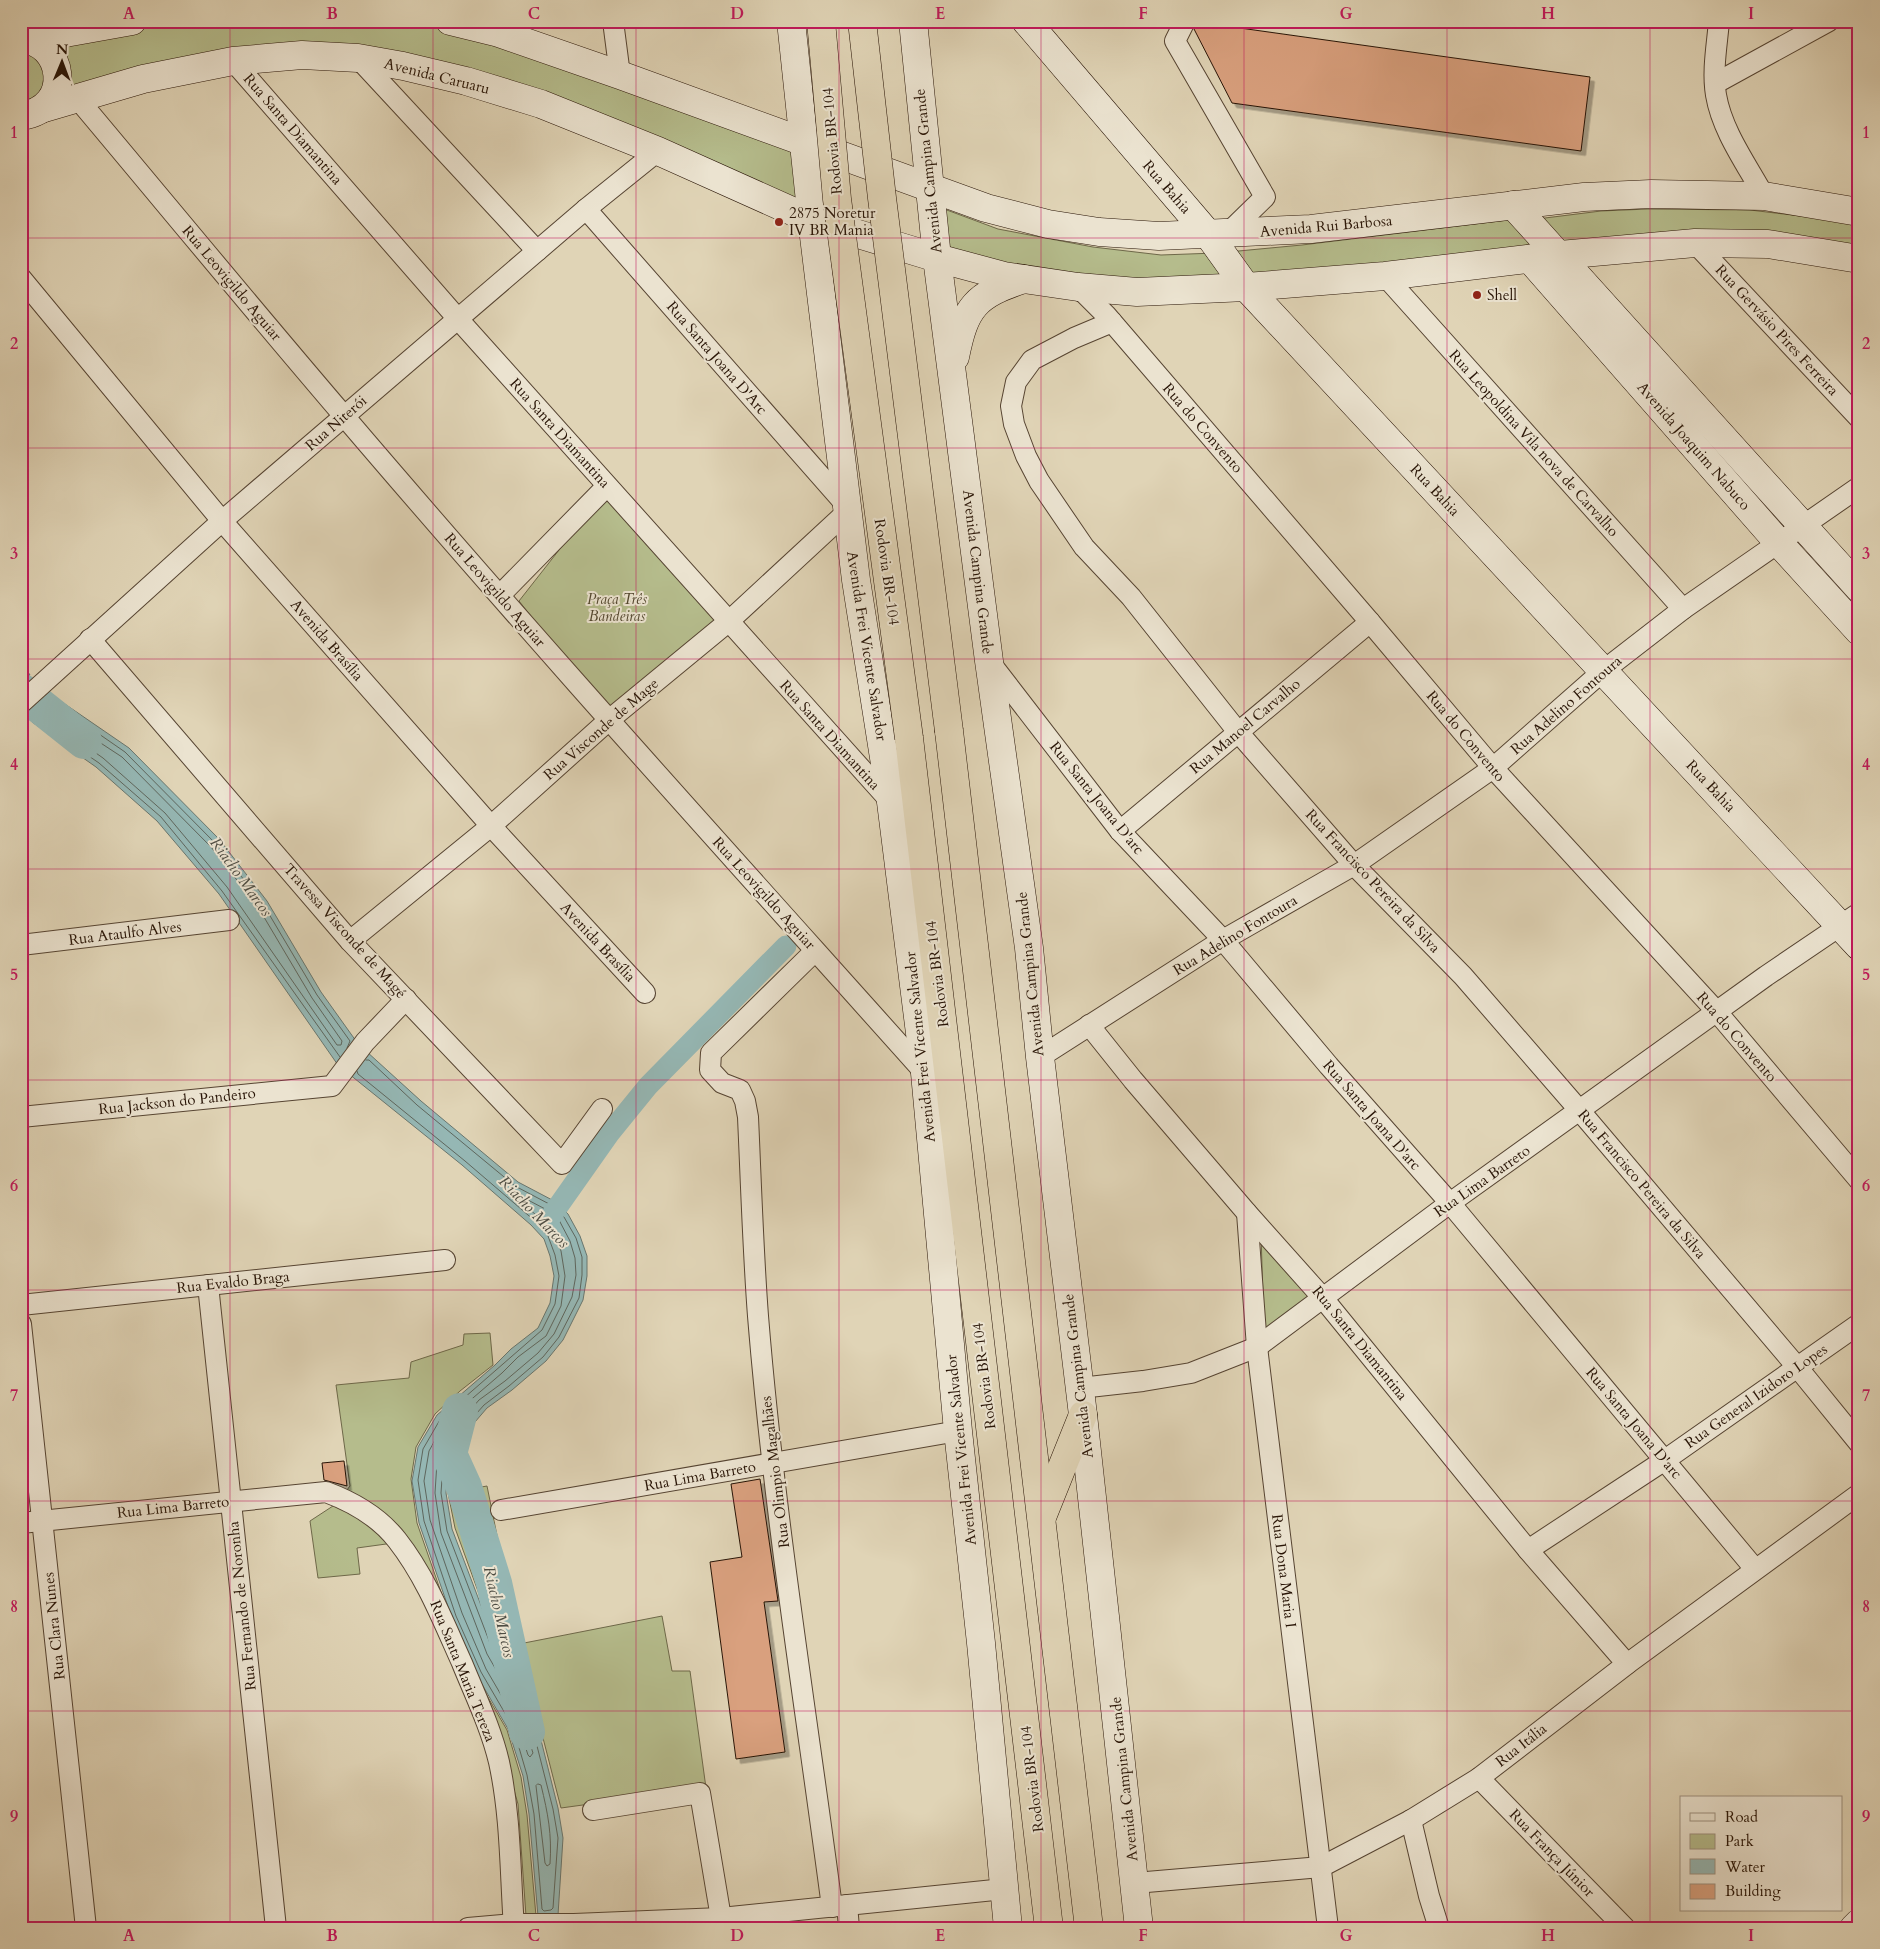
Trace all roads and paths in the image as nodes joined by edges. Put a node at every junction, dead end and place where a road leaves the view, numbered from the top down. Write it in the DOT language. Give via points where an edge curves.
graph roads {
  1 [pos="132,21"];
  2 [pos="450,21"];
  3 [pos="613,21"];
  4 [pos="791,21"];
  5 [pos="820,21"];
  6 [pos="862,21"];
  7 [pos="913,21"];
  8 [pos="1026,21"];
  9 [pos="1185,21"];
  10 [pos="1719,21"];
  11 [pos="1829,21"];
  12 [pos="24,40"];
  13 [pos="358,58"];
  14 [pos="233,61"];
  15 [pos="620,75"];
  16 [pos="1716,83"];
  17 [pos="77,98"];
  18 [pos="33,112"];
  19 [pos="804,142"];
  20 [pos="658,152"];
  21 [pos="930,186"];
  22 [pos="1764,196"];
  23 [pos="1513,204"];
  24 [pos="586,209"];
  25 [pos="1859,212"];
  26 [pos="812,220"];
  27 [pos="1218,234"];
  28 [pos="1694,242"];
  29 [pos="537,251"];
  30 [pos="1560,255"];
  31 [pos="937,258"];
  32 [pos="1530,259"];
  33 [pos="1859,259"];
  34 [pos="1385,276"];
  35 [pos="21,278"];
  36 [pos="1024,279"];
  37 [pos="1078,287"];
  38 [pos="1246,287"];
  39 [pos="458,319"];
  40 [pos="1112,322"];
  41 [pos="952,373"];
  42 [pos="344,416"];
  43 [pos="1859,418"];
  44 [pos="607,486"];
  45 [pos="1859,487"];
  46 [pos="848,509"];
  47 [pos="222,521"];
  48 [pos="1801,526"];
  49 [pos="1778,542"];
  50 [pos="1859,588"];
  51 [pos="500,596"];
  52 [pos="1683,609"];
  53 [pos="728,622"];
  54 [pos="1370,622"];
  55 [pos="1859,631"];
  56 [pos="90,639"];
  57 [pos="989,661"];
  58 [pos="1603,671"];
  59 [pos="21,703"];
  60 [pos="608,720"];
  61 [pos="1238,732"];
  62 [pos="1493,768"];
  63 [pos="891,802"];
  64 [pos="491,826"];
  65 [pos="1120,831"];
  66 [pos="1354,865"];
  67 [pos="1850,919"];
  68 [pos="229,920"];
  69 [pos="350,940"];
  70 [pos="1223,940"];
  71 [pos="21,945"];
  72 [pos="1859,946"];
  73 [pos="815,951"];
  74 [pos="645,993"];
  75 [pos="406,999"];
  76 [pos="1717,1012"];
  77 [pos="1089,1026"];
  78 [pos="1040,1057"];
  79 [pos="925,1073"];
  80 [pos="602,1109"];
  81 [pos="1580,1111"];
  82 [pos="21,1117"];
  83 [pos="1859,1180"];
  84 [pos="1450,1203"];
  85 [pos="1247,1213"];
  86 [pos="445,1260"];
  87 [pos="208,1285"];
  88 [pos="1322,1297"];
  89 [pos="21,1305"];
  90 [pos="21,1324"];
  91 [pos="1859,1324"];
  92 [pos="1257,1347"];
  93 [pos="1798,1368"];
  94 [pos="1080,1388"];
  95 [pos="1083,1415"];
  96 [pos="958,1431"];
  97 [pos="1859,1443"];
  98 [pos="1665,1460"];
  99 [pos="773,1464"];
  100 [pos="326,1492"];
  101 [pos="1859,1494"];
  102 [pos="230,1501"];
  103 [pos="501,1510"];
  104 [pos="1041,1518"];
  105 [pos="43,1521"];
  106 [pos="21,1523"];
  107 [pos="1528,1550"];
  108 [pos="1756,1569"];
  109 [pos="1627,1664"];
  110 [pos="1479,1778"];
  111 [pos="593,1810"];
  112 [pos="1412,1820"];
  113 [pos="1321,1866"];
  114 [pos="1135,1883"];
  115 [pos="1004,1889"];
  116 [pos="839,1906"];
  117 [pos="722,1918"];
  118 [pos="747,1922"];
  119 [pos="1859,1923"];
  120 [pos="520,1925"];
  121 [pos="574,1926"];
  122 [pos="86,1928"];
  123 [pos="276,1928"];
  124 [pos="468,1928"];
  125 [pos="849,1928"];
  126 [pos="1008,1928"];
  127 [pos="1049,1928"];
  128 [pos="1088,1928"];
  129 [pos="1139,1928"];
  130 [pos="1328,1928"];
  131 [pos="1439,1928"];
  132 [pos="1625,1928"];
  133 [pos="1854,1928"];
  1 -- 12 [label="main road, Avenida Caruaru"];
  2 -- 15 [label="main road"];
  3 -- 15 [label="street"];
  4 -- 19 [label="main road, Avenida Frei Vicente Salvador"];
  5 -- 127 [label="highway, Rodovia BR-104, bridge" via="837,199 909,738"];
  6 -- 104 [label="highway, bridge"];
  7 -- 21 [label="main road, Avenida Campina Grande"];
  8 -- 27 [label="main road, Rua Bahia"];
  9 -- 27 [label="street" via="1175,41 1265,197"];
  10 -- 16 [label="street"];
  11 -- 16 [label="street"];
  12 -- 18 [label="main road, Avenida Caruaru" via="42,47 54,60 59,77 55,94"];
  13 -- 14 [label="main road, Avenida Caruaru" via="302,55"];
  13 -- 20 [label="main road, Avenida Caruaru" via="457,79 541,104"];
  13 -- 29 [label="street"];
  14 -- 17 [label="main road, Avenida Caruaru" via="143,79"];
  14 -- 39 [label="street, Rua Santa Diamantina"];
  15 -- 19 [label="main road"];
  16 -- 22 [label="street" via="1716,94 1729,132"];
  17 -- 18 [label="main road, Avenida Caruaru"];
  17 -- 42 [label="street, Rua Leovigildo Aguiar"];
  19 -- 21 [label="main road, Avenida Rui Barbosa"];
  19 -- 26 [label="main road, Avenida Frei Vicente Salvador"];
  20 -- 24 [label="street, Rua Niterói"];
  20 -- 26 [label="main road, Avenida Caruaru"];
  21 -- 27 [label="main road, Avenida Rui Barbosa" via="986,208 1048,224 1098,232 1158,236"];
  21 -- 31 [label="main road, Avenida Campina Grande"];
  22 -- 23 [label="main road, Avenida Rui Barbosa" via="1651,194"];
  22 -- 25 [label="main road, Avenida Rui Barbosa"];
  23 -- 27 [label="main road, Avenida Rui Barbosa" via="1311,230"];
  23 -- 30 [label="main road, Avenida Joaquim Nabuco"];
  24 -- 29 [label="street, Rua Niterói"];
  24 -- 46 [label="street, Rua Santa Joana D'Arc"];
  26 -- 31 [label="main road"];
  26 -- 46 [label="main road, Avenida Frei Vicente Salvador"];
  27 -- 38 [label="main road, Rua Bahia"];
  28 -- 30 [label="main road"];
  28 -- 33 [label="main road" via="1768,244"];
  28 -- 43 [label="street, Rua Gervásio Pires Ferreira"];
  29 -- 39 [label="street, Rua Niterói"];
  30 -- 32 [label="main road"];
  30 -- 48 [label="main road, Avenida Joaquim Nabuco"];
  31 -- 36 [label="main road"];
  31 -- 41 [label="main road, Avenida Campina Grande"];
  32 -- 34 [label="main road"];
  32 -- 49 [label="main road, Avenida Joaquim Nabuco"];
  34 -- 38 [label="main road"];
  34 -- 52 [label="street, Rua Leopoldina Vila nova de Carvalho"];
  35 -- 47 [label="street, Avenida Brasília"];
  36 -- 37 [label="main road"];
  36 -- 41 [label="main road" via="982,297 960,331"];
  37 -- 38 [label="main road" via="1137,292"];
  37 -- 40 [label="street, Rua do Convento"];
  38 -- 58 [label="main road, Rua Bahia"];
  39 -- 42 [label="street, Rua Niterói"];
  39 -- 44 [label="street, Rua Santa Diamantina"];
  40 -- 54 [label="street, Rua do Convento"];
  40 -- 61 [label="street, Rua Francisco Pereira da Silva" via="1032,360 1016,382 1011,406 1014,424 1039,481 1084,547 1130,597"];
  41 -- 57 [label="main road, Avenida Campina Grande"];
  42 -- 47 [label="street, Rua Niterói"];
  42 -- 51 [label="street, Rua Leovigildo Aguiar"];
  44 -- 51 [label="street"];
  44 -- 53 [label="street, Rua Santa Diamantina"];
  45 -- 48 [label="street, Rua Adelino Fontoura"];
  46 -- 53 [label="street, Rua Visconde de Mage"];
  46 -- 63 [label="main road, Avenida Frei Vicente Salvador"];
  47 -- 56 [label="street, Rua Niterói"];
  47 -- 64 [label="street, Avenida Brasília"];
  48 -- 49 [label="street, Rua Adelino Fontoura"];
  48 -- 50 [label="main road, Avenida Joaquim Nabuco"];
  49 -- 52 [label="street, Rua Adelino Fontoura"];
  49 -- 55 [label="main road, Avenida Joaquim Nabuco"];
  51 -- 60 [label="street, Rua Leovigildo Aguiar"];
  52 -- 58 [label="street, Rua Adelino Fontoura"];
  53 -- 60 [label="street, Rua Visconde de Mage"];
  53 -- 63 [label="street, Rua Santa Diamantina"];
  54 -- 61 [label="street, Rua Manoel Carvalho"];
  54 -- 62 [label="street, Rua do Convento"];
  56 -- 59 [label="street, Rua Niterói"];
  56 -- 69 [label="street, Travessa Visconde de Magé"];
  57 -- 65 [label="street, Rua Santa Joana D'arc"];
  57 -- 78 [label="main road, Avenida Campina Grande" via="1029,948"];
  58 -- 62 [label="street, Rua Adelino Fontoura"];
  58 -- 67 [label="main road, Rua Bahia"];
  60 -- 64 [label="street, Rua Visconde de Mage"];
  60 -- 73 [label="street, Rua Leovigildo Aguiar"];
  61 -- 65 [label="street, Rua Manoel Carvalho"];
  61 -- 66 [label="street, Rua Francisco Pereira da Silva"];
  62 -- 66 [label="street, Rua Adelino Fontoura"];
  62 -- 76 [label="street, Rua do Convento"];
  63 -- 79 [label="main road, Avenida Frei Vicente Salvador"];
  64 -- 69 [label="street, Rua Visconde de Mage"];
  64 -- 74 [label="street, Avenida Brasília"];
  65 -- 70 [label="street, Rua Santa Joana D'arc"];
  66 -- 70 [label="street, Rua Adelino Fontoura"];
  66 -- 81 [label="street, Rua Francisco Pereira da Silva" via="1462,976"];
  67 -- 72 [label="main road, Rua Bahia"];
  67 -- 76 [label="street, Rua Lima Barreto"];
  68 -- 71 [label="street, Rua Ataulfo Alves"];
  69 -- 75 [label="street, Travessa Visconde de Magé"];
  70 -- 77 [label="street, Rua Adelino Fontoura"];
  70 -- 84 [label="street, Rua Santa Joana D'arc"];
  73 -- 79 [label="street, Rua Leovigildo Aguiar"];
  73 -- 99 [label="street, Rua Olimpio Magalhães" via="711,1053 710,1070 722,1083 740,1090 747,1109 758,1318"];
  75 -- 80 [label="street, Travessa Visconde de Magé" via="562,1164"];
  75 -- 82 [label="street, Rua Jackson do Pandeiro" via="365,1042 332,1086"];
  76 -- 81 [label="street, Rua Lima Barreto"];
  76 -- 83 [label="street, Rua do Convento"];
  77 -- 78 [label="street, Rua Adelino Fontoura"];
  77 -- 85 [label="street, Rua Santa Diamantina"];
  78 -- 94 [label="main road, Avenida Campina Grande"];
  79 -- 96 [label="main road, Avenida Frei Vicente Salvador"];
  81 -- 84 [label="street, Rua Lima Barreto"];
  81 -- 93 [label="street, Rua Francisco Pereira da Silva"];
  84 -- 88 [label="street, Rua Lima Barreto"];
  84 -- 98 [label="street, Rua Santa Joana D'arc"];
  85 -- 88 [label="street, Rua Santa Diamantina"];
  85 -- 92 [label="street, Rua Dona Maria I"];
  86 -- 87 [label="street, Rua Evaldo Braga"];
  87 -- 89 [label="street, Rua Evaldo Braga"];
  87 -- 102 [label="street, Rua Fernando de Noronha"];
  88 -- 92 [label="street, Rua Lima Barreto"];
  88 -- 107 [label="street, Rua Santa Diamantina"];
  90 -- 105 [label="street, Rua Clara Nunes"];
  91 -- 93 [label="street, Rua General Izidoro Lopes"];
  92 -- 94 [label="street, Rua Lima Barreto" via="1191,1372"];
  92 -- 113 [label="street, Rua Dona Maria I"];
  93 -- 97 [label="street, Rua Francisco Pereira da Silva"];
  93 -- 98 [label="street, Rua General Izidoro Lopes"];
  94 -- 95 [label="main road, Avenida Campina Grande"];
  95 -- 104 [label="highway"];
  95 -- 114 [label="main road, Avenida Campina Grande"];
  96 -- 99 [label="street, Rua Lima Barreto"];
  96 -- 115 [label="main road, Avenida Frei Vicente Salvador"];
  98 -- 107 [label="street, Rua General Izidoro Lopes"];
  98 -- 108 [label="street, Rua Santa Joana D'arc"];
  99 -- 103 [label="street, Rua Lima Barreto"];
  99 -- 116 [label="street, Rua Olimpio Magalhães"];
  100 -- 102 [label="street, Rua Lima Barreto"];
  100 -- 120 [label="street, Rua Santa Maria Tereza" via="348,1500 371,1515 396,1538 435,1602 481,1708 499,1761"];
  101 -- 108 [label="street, Rua Itália"];
  102 -- 105 [label="street, Rua Lima Barreto"];
  102 -- 123 [label="street, Rua Fernando de Noronha"];
  104 -- 128 [label="highway"];
  105 -- 106 [label="street, Rua Lima Barreto"];
  105 -- 122 [label="street, Rua Clara Nunes"];
  107 -- 109 [label="street, Rua Santa Diamantina"];
  108 -- 109 [label="street, Rua Itália"];
  109 -- 110 [label="street, Rua Itália"];
  110 -- 112 [label="street, Rua Itália"];
  110 -- 132 [label="street, Rua França Júnior"];
  111 -- 117 [label="street" via="700,1793"];
  112 -- 113 [label="street, Rua Itália"];
  112 -- 131 [label="street"];
  113 -- 114 [label="street, Rua Itália"];
  113 -- 130 [label="street, Rua Dona Maria I"];
  114 -- 129 [label="main road, Avenida Campina Grande"];
  115 -- 116 [label="street"];
  115 -- 126 [label="main road, Avenida Frei Vicente Salvador"];
  116 -- 118 [label="street"];
  116 -- 125 [label="street, Rua Olimpio Magalhães"];
  117 -- 118 [label="street"];
  117 -- 121 [label="street"];
  119 -- 133 [label="main road"];
  120 -- 121 [label="street"];
  120 -- 124 [label="street"];
}
